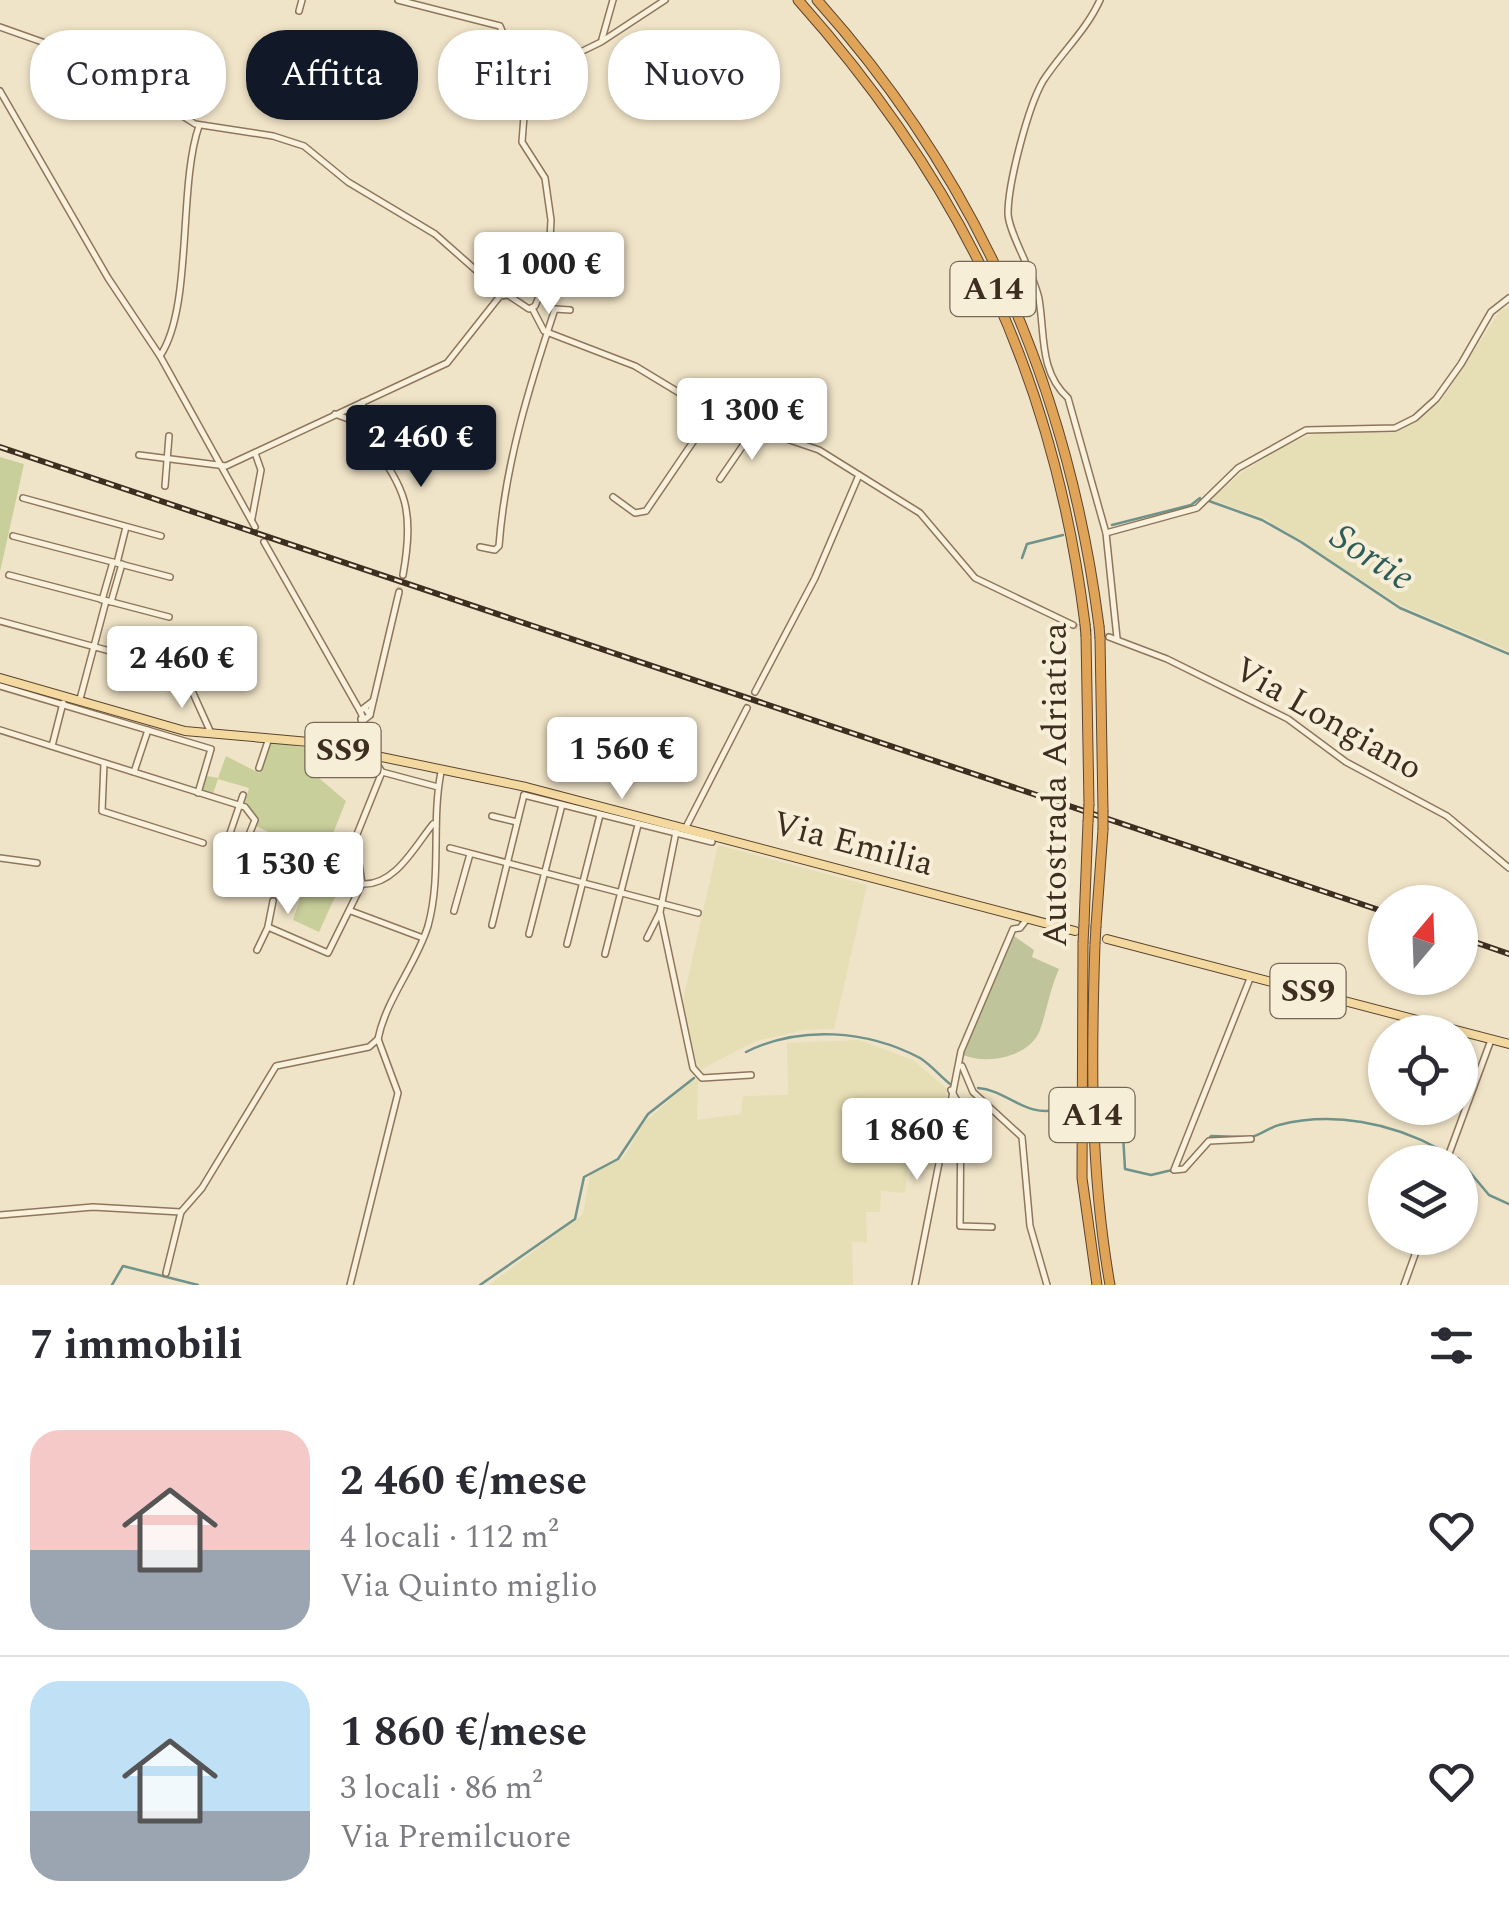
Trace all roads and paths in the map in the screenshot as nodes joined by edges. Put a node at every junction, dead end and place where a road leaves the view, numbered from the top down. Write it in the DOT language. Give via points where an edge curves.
graph roads {
  1 [pos="302,0"];
  2 [pos="398,0"];
  3 [pos="613,0"];
  4 [pos="665,0"];
  5 [pos="798,0"];
  6 [pos="817,0"];
  7 [pos="1100,0"];
  8 [pos="300,11"];
  9 [pos="606,26"];
  10 [pos="0,27"];
  11 [pos="501,30"];
  12 [pos="610,30"];
  13 [pos="620,30"];
  14 [pos="608,38"];
  15 [pos="601,42"];
  16 [pos="588,48"];
  17 [pos="0,91"];
  18 [pos="524,120"];
  19 [pos="199,126"];
  20 [pos="504,295"];
  21 [pos="1509,298"];
  22 [pos="532,308"];
  23 [pos="570,310"];
  24 [pos="544,331"];
  25 [pos="160,356"];
  26 [pos="365,400"];
  27 [pos="348,406"];
  28 [pos="357,412"];
  29 [pos="713,413"];
  30 [pos="332,414"];
  31 [pos="349,415"];
  32 [pos="359,423"];
  33 [pos="756,427"];
  34 [pos="169,436"];
  35 [pos="255,453"];
  36 [pos="139,455"];
  37 [pos="167,460"];
  38 [pos="220,466"];
  39 [pos="859,475"];
  40 [pos="720,479"];
  41 [pos="165,486"];
  42 [pos="613,497"];
  43 [pos="23,498"];
  44 [pos="126,526"];
  45 [pos="1106,533"];
  46 [pos="13,536"];
  47 [pos="161,536"];
  48 [pos="264,542"];
  49 [pos="480,546"];
  50 [pos="117,563"];
  51 [pos="8,575"];
  52 [pos="402,575"];
  53 [pos="170,577"];
  54 [pos="399,592"];
  55 [pos="106,601"];
  56 [pos="168,617"];
  57 [pos="0,621"];
  58 [pos="1073,625"];
  59 [pos="1109,638"];
  60 [pos="94,647"];
  61 [pos="0,678"];
  62 [pos="0,686"];
  63 [pos="755,692"];
  64 [pos="80,700"];
  65 [pos="62,703"];
  66 [pos="747,708"];
  67 [pos="104,711"];
  68 [pos="365,714"];
  69 [pos="0,730"];
  70 [pos="148,730"];
  71 [pos="211,733"];
  72 [pos="185,736"];
  73 [pos="269,738"];
  74 [pos="52,746"];
  75 [pos="374,757"];
  76 [pos="104,763"];
  77 [pos="259,768"];
  78 [pos="134,772"];
  79 [pos="382,772"];
  80 [pos="441,772"];
  81 [pos="438,787"];
  82 [pos="525,791"];
  83 [pos="198,793"];
  84 [pos="243,794"];
  85 [pos="239,805"];
  86 [pos="562,805"];
  87 [pos="600,815"];
  88 [pos="492,816"];
  89 [pos="518,822"];
  90 [pos="433,824"];
  91 [pos="638,824"];
  92 [pos="679,830"];
  93 [pos="228,839"];
  94 [pos="712,842"];
  95 [pos="203,843"];
  96 [pos="244,847"];
  97 [pos="450,848"];
  98 [pos="470,854"];
  99 [pos="0,858"];
  100 [pos="350,859"];
  101 [pos="508,863"];
  102 [pos="37,864"];
  103 [pos="1509,868"];
  104 [pos="546,872"];
  105 [pos="583,882"];
  106 [pos="362,884"];
  107 [pos="278,892"];
  108 [pos="621,892"];
  109 [pos="273,900"];
  110 [pos="662,904"];
  111 [pos="454,911"];
  112 [pos="350,912"];
  113 [pos="660,912"];
  114 [pos="698,914"];
  115 [pos="1016,916"];
  116 [pos="1027,919"];
  117 [pos="492,925"];
  118 [pos="268,927"];
  119 [pos="1013,928"];
  120 [pos="1074,931"];
  121 [pos="530,934"];
  122 [pos="423,938"];
  123 [pos="647,938"];
  124 [pos="1106,939"];
  125 [pos="567,944"];
  126 [pos="257,950"];
  127 [pos="605,954"];
  128 [pos="1251,976"];
  129 [pos="378,1039"];
  130 [pos="1492,1040"];
  131 [pos="1509,1044"];
  132 [pos="961,1064"];
  133 [pos="751,1075"];
  134 [pos="951,1090"];
  135 [pos="1251,1139"];
  136 [pos="1452,1145"];
  137 [pos="181,1212"];
  138 [pos="0,1214"];
  139 [pos="992,1228"];
  140 [pos="1414,1255"];
  141 [pos="166,1273"];
  142 [pos="350,1285"];
  143 [pos="915,1285"];
  144 [pos="1047,1285"];
  145 [pos="1097,1285"];
  146 [pos="1110,1285"];
  147 [pos="1404,1285"];
  1 -- 8 [label="street"];
  2 -- 11 [label="street"];
  3 -- 9 [label="street"];
  4 -- 13 [label="street"];
  5 -- 145 [label="highway, Autostrada Adriatica / A14, bridge" via="882,101 961,223 1018,340 1062,486 1086,624 1082,1178"];
  6 -- 59 [label="highway, Autostrada Adriatica / A14, bridge" via="888,85 962,197 1023,321 1074,484 1099,626"];
  7 -- 45 [label="street" via="1042,83 1008,215 1037,288 1040,339 1057,388 1068,398"];
  9 -- 12 [label="street"];
  9 -- 15 [label="street"];
  10 -- 19 [label="street" via="96,61"];
  14 -- 15 [label="street"];
  15 -- 16 [label="street"];
  17 -- 25 [label="street"];
  18 -- 22 [label="street" via="522,142 545,178 552,233 548,276"];
  19 -- 20 [label="street" via="298,142 348,182 435,234"];
  19 -- 25 [label="street" via="187,170 180,278"];
  20 -- 22 [label="street"];
  20 -- 26 [label="street" via="446,363"];
  21 -- 45 [label="street" via="1491,312 1436,399 1414,418 1395,428 1306,430 1238,468 1197,508"];
  22 -- 24 [label="street"];
  23 -- 24 [label="street" via="555,309"];
  24 -- 29 [label="street" via="635,366"];
  24 -- 49 [label="street" via="504,484 499,546"];
  25 -- 38 [label="street"];
  26 -- 27 [label="street"];
  26 -- 28 [label="street"];
  27 -- 28 [label="street"];
  27 -- 30 [label="street"];
  27 -- 31 [label="street"];
  28 -- 32 [label="street"];
  29 -- 33 [label="street"];
  29 -- 42 [label="street" via="646,511 635,513"];
  30 -- 31 [label="street"];
  30 -- 35 [label="street"];
  31 -- 32 [label="street"];
  32 -- 52 [label="street" via="409,510"];
  33 -- 39 [label="street" via="800,440"];
  33 -- 40 [label="street"];
  34 -- 37 [label="street"];
  35 -- 38 [label="street"];
  35 -- 38 [label="street" via="261,470 253,524"];
  36 -- 37 [label="street"];
  37 -- 38 [label="street"];
  37 -- 41 [label="street"];
  39 -- 58 [label="street" via="928,520 975,578"];
  39 -- 63 [label="street" via="822,564"];
  43 -- 44 [label="street"];
  44 -- 47 [label="street"];
  44 -- 50 [label="street"];
  45 -- 59 [label="street"];
  46 -- 50 [label="street"];
  48 -- 68 [label="street"];
  50 -- 53 [label="street"];
  50 -- 55 [label="street"];
  51 -- 55 [label="street"];
  54 -- 68 [label="street" via="375,699"];
  55 -- 56 [label="street"];
  55 -- 60 [label="street"];
  57 -- 60 [label="street"];
  59 -- 103 [label="street, Via Longiano" via="1288,720 1346,762 1447,816"];
  59 -- 146 [label="highway, Autostrada Adriatica / A14, bridge" via="1090,1077 1094,1179"];
  60 -- 64 [label="street"];
  60 -- 71 [label="street" via="186,676"];
  61 -- 64 [label="main road, Via Emilia / SS9"];
  62 -- 65 [label="street, Via Emilia"];
  64 -- 67 [label="main road, Via Emilia / SS9"];
  65 -- 67 [label="street, Via Emilia"];
  65 -- 74 [label="street"];
  66 -- 92 [label="street"];
  67 -- 70 [label="street, Via Emilia"];
  67 -- 72 [label="main road, Via Emilia / SS9"];
  68 -- 75 [label="street"];
  69 -- 74 [label="street"];
  70 -- 72 [label="street, Via Emilia"];
  70 -- 78 [label="street"];
  71 -- 72 [label="main road, Via Emilia / SS9"];
  71 -- 73 [label="main road, Via Emilia / SS9"];
  72 -- 83 [label="street" via="211,749"];
  73 -- 75 [label="main road, Via Emilia / SS9"];
  73 -- 77 [label="street"];
  74 -- 76 [label="street"];
  75 -- 79 [label="street"];
  75 -- 80 [label="main road, Via Emilia / SS9"];
  76 -- 78 [label="street"];
  76 -- 95 [label="street" via="102,811"];
  78 -- 83 [label="street"];
  79 -- 81 [label="street"];
  79 -- 100 [label="street"];
  80 -- 81 [label="street"];
  80 -- 82 [label="main road, Via Emilia / SS9"];
  81 -- 90 [label="street"];
  82 -- 86 [label="street, Via Emilia"];
  82 -- 89 [label="street"];
  82 -- 92 [label="main road, Via Emilia / SS9"];
  83 -- 85 [label="street"];
  84 -- 85 [label="street"];
  85 -- 93 [label="street"];
  85 -- 96 [label="street" via="254,816"];
  86 -- 87 [label="street, Via Emilia"];
  86 -- 104 [label="street"];
  87 -- 91 [label="street, Via Emilia"];
  87 -- 105 [label="street"];
  88 -- 89 [label="street"];
  89 -- 101 [label="street"];
  90 -- 106 [label="street" via="393,871 376,884"];
  90 -- 122 [label="street" via="436,885"];
  91 -- 92 [label="street, Via Emilia"];
  91 -- 108 [label="street"];
  92 -- 94 [label="street, Via Emilia"];
  92 -- 110 [label="street"];
  92 -- 115 [label="main road, Via Emilia / SS9"];
  97 -- 98 [label="street"];
  98 -- 101 [label="street"];
  98 -- 111 [label="street"];
  99 -- 102 [label="street"];
  100 -- 106 [label="street" via="359,863"];
  100 -- 107 [label="street" via="302,837"];
  101 -- 104 [label="street"];
  101 -- 117 [label="street"];
  104 -- 105 [label="street"];
  104 -- 121 [label="street"];
  105 -- 108 [label="street"];
  105 -- 125 [label="street"];
  106 -- 112 [label="street"];
  108 -- 110 [label="street"];
  108 -- 127 [label="street"];
  109 -- 118 [label="street"];
  110 -- 113 [label="street"];
  110 -- 114 [label="street"];
  112 -- 118 [label="street" via="328,953"];
  112 -- 122 [label="street"];
  113 -- 123 [label="street"];
  113 -- 133 [label="street" via="697,1075"];
  115 -- 116 [label="main road, Via Emilia / SS9"];
  115 -- 119 [label="street"];
  116 -- 119 [label="street"];
  116 -- 120 [label="main road, Via Emilia / SS9"];
  118 -- 126 [label="street"];
  119 -- 132 [label="street" via="960,1051"];
  122 -- 129 [label="street"];
  124 -- 128 [label="main road, SS9"];
  128 -- 130 [label="main road, SS9"];
  128 -- 135 [label="street" via="1174,1170 1209,1141"];
  129 -- 137 [label="street" via="369,1047 276,1066"];
  129 -- 142 [label="street" via="398,1093"];
  130 -- 131 [label="main road, SS9"];
  130 -- 136 [label="street"];
  132 -- 134 [label="street"];
  132 -- 144 [label="street" via="973,1092 1022,1137 1030,1226"];
  134 -- 139 [label="street" via="960,1108 960,1226"];
  134 -- 143 [label="street"];
  137 -- 138 [label="street" via="93,1207"];
  137 -- 141 [label="street"];
  140 -- 147 [label="street"];
}
